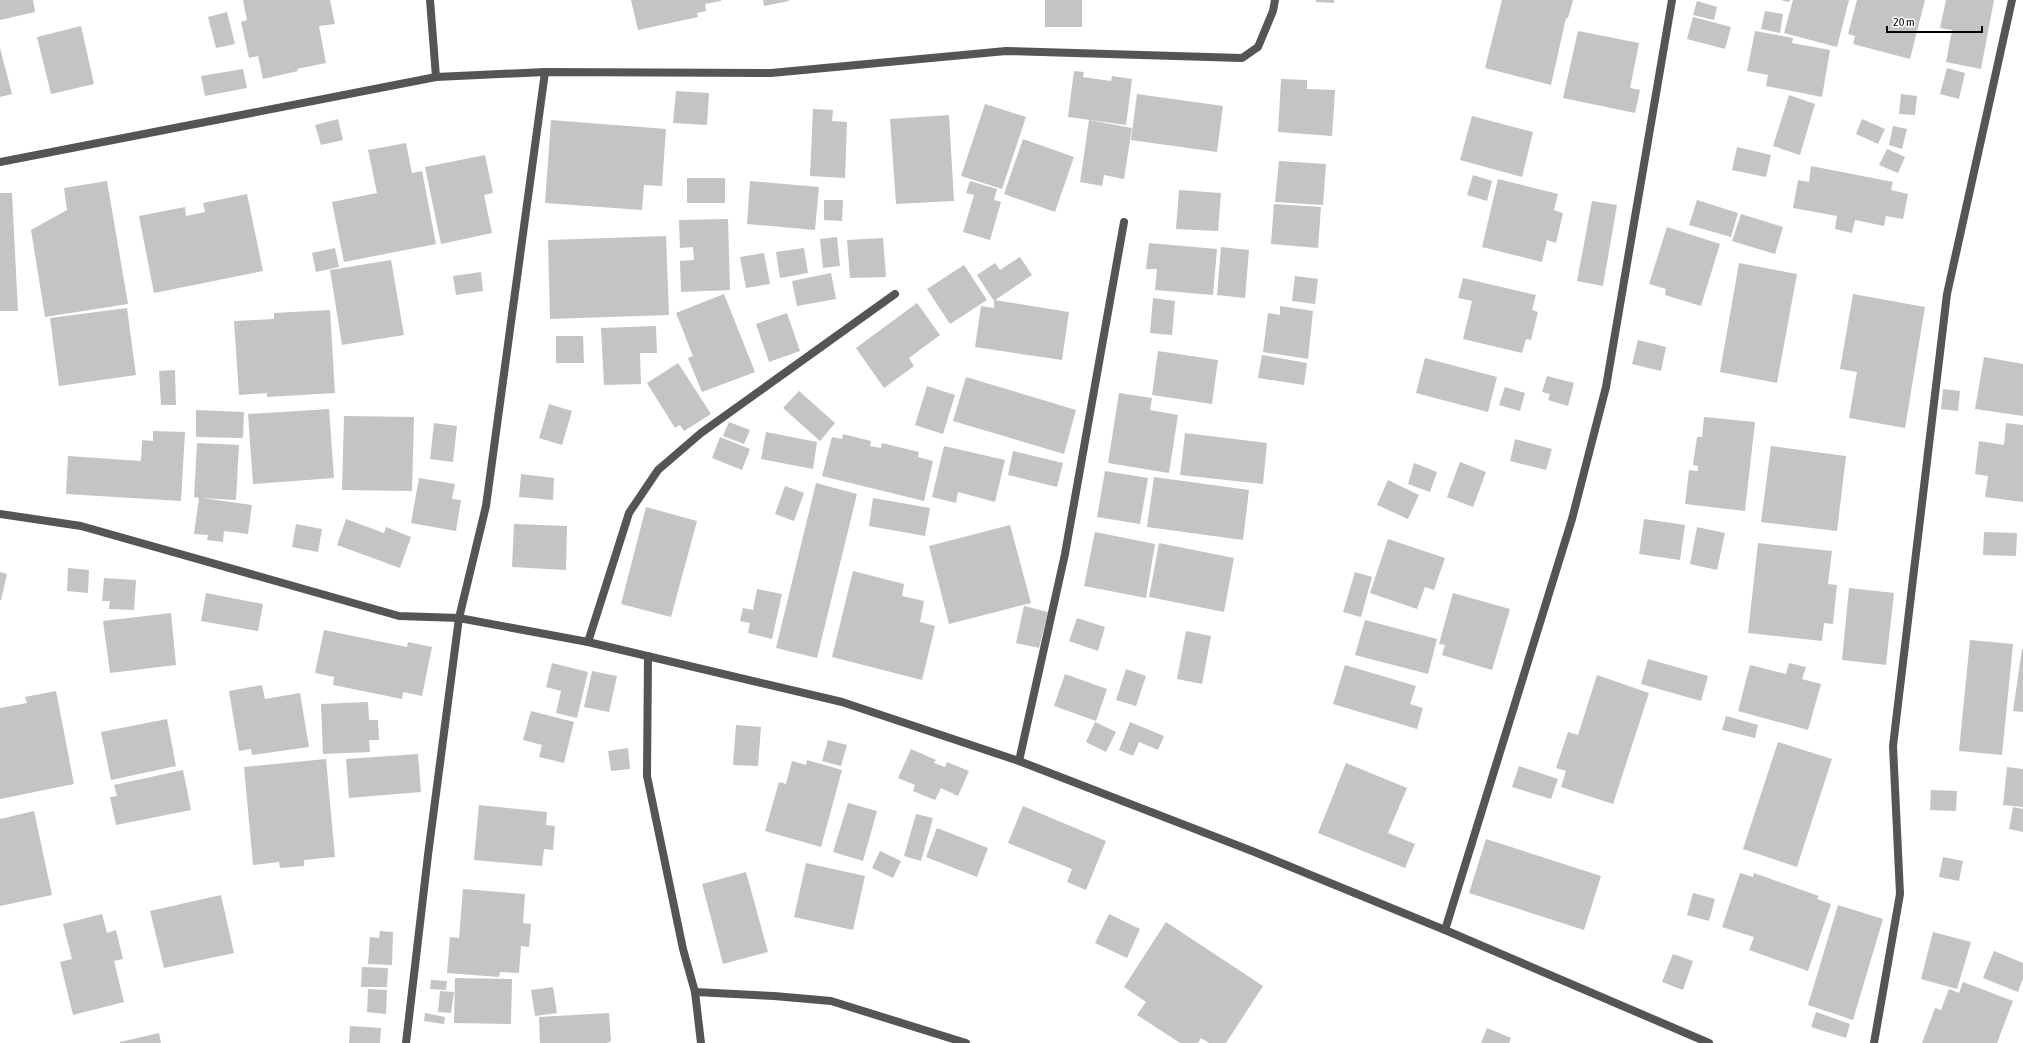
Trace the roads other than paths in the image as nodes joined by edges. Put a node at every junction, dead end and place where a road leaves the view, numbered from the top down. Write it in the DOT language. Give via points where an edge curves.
graph roads {
  1 [pos="430,0"];
  2 [pos="1275,0"];
  3 [pos="1672,0"];
  4 [pos="2012,0"];
  5 [pos="545,72"];
  6 [pos="436,76"];
  7 [pos="0,162"];
  8 [pos="1124,222"];
  9 [pos="895,294"];
  10 [pos="0,514"];
  11 [pos="459,618"];
  12 [pos="588,642"];
  13 [pos="648,656"];
  14 [pos="1019,761"];
  15 [pos="1445,930"];
  16 [pos="695,992"];
  17 [pos="406,1043"];
  18 [pos="701,1043"];
  19 [pos="966,1043"];
  20 [pos="1709,1043"];
  21 [pos="1874,1043"];
  1 -- 6 [label="street"];
  2 -- 5 [label="street" via="1258,47 1242,58 1006,51 771,73"];
  3 -- 15 [label="street" via="1604,394 1572,519"];
  4 -- 21 [label="street" via="1947,294 1893,746 1900,894"];
  5 -- 6 [label="street"];
  5 -- 11 [label="street" via="486,506"];
  6 -- 7 [label="street"];
  8 -- 14 [label="street" via="1065,554"];
  9 -- 12 [label="street" via="701,433 658,470 629,513"];
  10 -- 11 [label="street" via="81,526 399,616"];
  11 -- 12 [label="street"];
  11 -- 17 [label="street"];
  12 -- 13 [label="street"];
  13 -- 14 [label="street" via="842,702"];
  13 -- 16 [label="street" via="647,776"];
  14 -- 15 [label="street" via="1252,851"];
  15 -- 20 [label="street"];
  16 -- 18 [label="street"];
  16 -- 19 [label="street" via="830,1001"];
}
